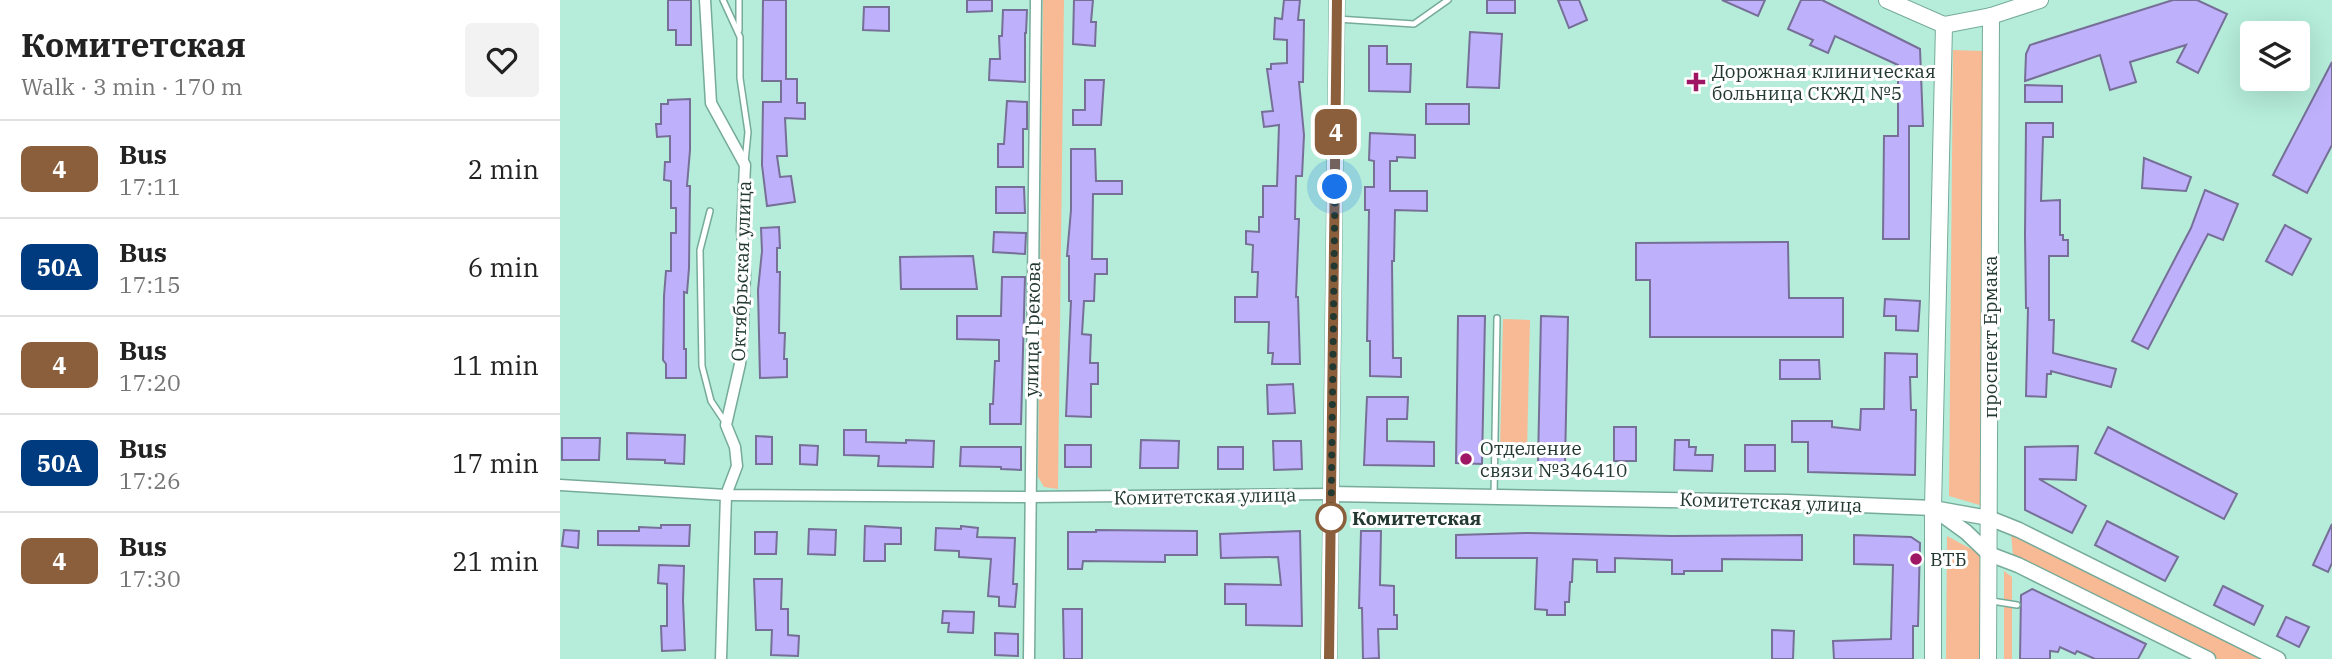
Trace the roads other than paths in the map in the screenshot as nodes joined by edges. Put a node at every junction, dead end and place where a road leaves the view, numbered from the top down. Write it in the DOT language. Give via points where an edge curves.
graph roads {
  1 [pos="705,0"];
  2 [pos="723,0"];
  3 [pos="739,0"];
  4 [pos="1036,0"];
  5 [pos="1337,0"];
  6 [pos="1448,0"];
  7 [pos="1887,0"];
  8 [pos="2040,0"];
  9 [pos="1991,16"];
  10 [pos="1337,19"];
  11 [pos="1944,25"];
  12 [pos="740,37"];
  13 [pos="745,165"];
  14 [pos="710,211"];
  15 [pos="1497,318"];
  16 [pos="726,425"];
  17 [pos="560,485"];
  18 [pos="726,495"];
  19 [pos="1331,495"];
  20 [pos="1494,496"];
  21 [pos="1030,497"];
  22 [pos="1933,508"];
  23 [pos="1989,518"];
  24 [pos="1989,554"];
  25 [pos="1989,601"];
  26 [pos="2017,605"];
  27 [pos="722,659"];
  28 [pos="1029,659"];
  29 [pos="1329,659"];
  30 [pos="1933,659"];
  31 [pos="1988,659"];
  32 [pos="2208,659"];
  33 [pos="2278,659"];
  1 -- 13 [label="street, Октябрьская улица" via="711,103"];
  2 -- 12 [label="lane"];
  3 -- 12 [label="lane"];
  4 -- 21 [label="street, улица Грекова"];
  5 -- 10 [label="street"];
  6 -- 10 [label="lane" via="1414,24"];
  7 -- 11 [label="main road"];
  8 -- 9 [label="main road"];
  9 -- 11 [label="main road"];
  9 -- 23 [label="main road, проспект Ермака"];
  10 -- 19 [label="street"];
  11 -- 22 [label="main road"];
  12 -- 13 [label="lane" via="748,132"];
  13 -- 16 [label="street, Октябрьская улица" via="743,326"];
  14 -- 16 [label="lane, Октябрьская улица" via="700,250 702,366 710,401"];
  15 -- 20 [label="lane"];
  16 -- 18 [label="street, Октябрьская улица" via="737,466"];
  17 -- 18 [label="street, Комитетская улица"];
  18 -- 21 [label="street, Комитетская улица"];
  18 -- 27 [label="street, Октябрьская улица"];
  19 -- 20 [label="street, Комитетская улица"];
  19 -- 21 [label="street, Комитетская улица"];
  19 -- 29 [label="street"];
  20 -- 22 [label="street, Комитетская улица"];
  21 -- 28 [label="street, улица Грекова"];
  22 -- 23 [label="street, Комитетская улица"];
  22 -- 24 [label="street"];
  22 -- 30 [label="main road"];
  23 -- 24 [label="main road, проспект Ермака"];
  23 -- 33 [label="street, Комитетская улица"];
  24 -- 25 [label="main road, проспект Ермака"];
  24 -- 32 [label="street"];
  25 -- 26 [label="lane"];
  25 -- 31 [label="main road, проспект Ермака"];
}
